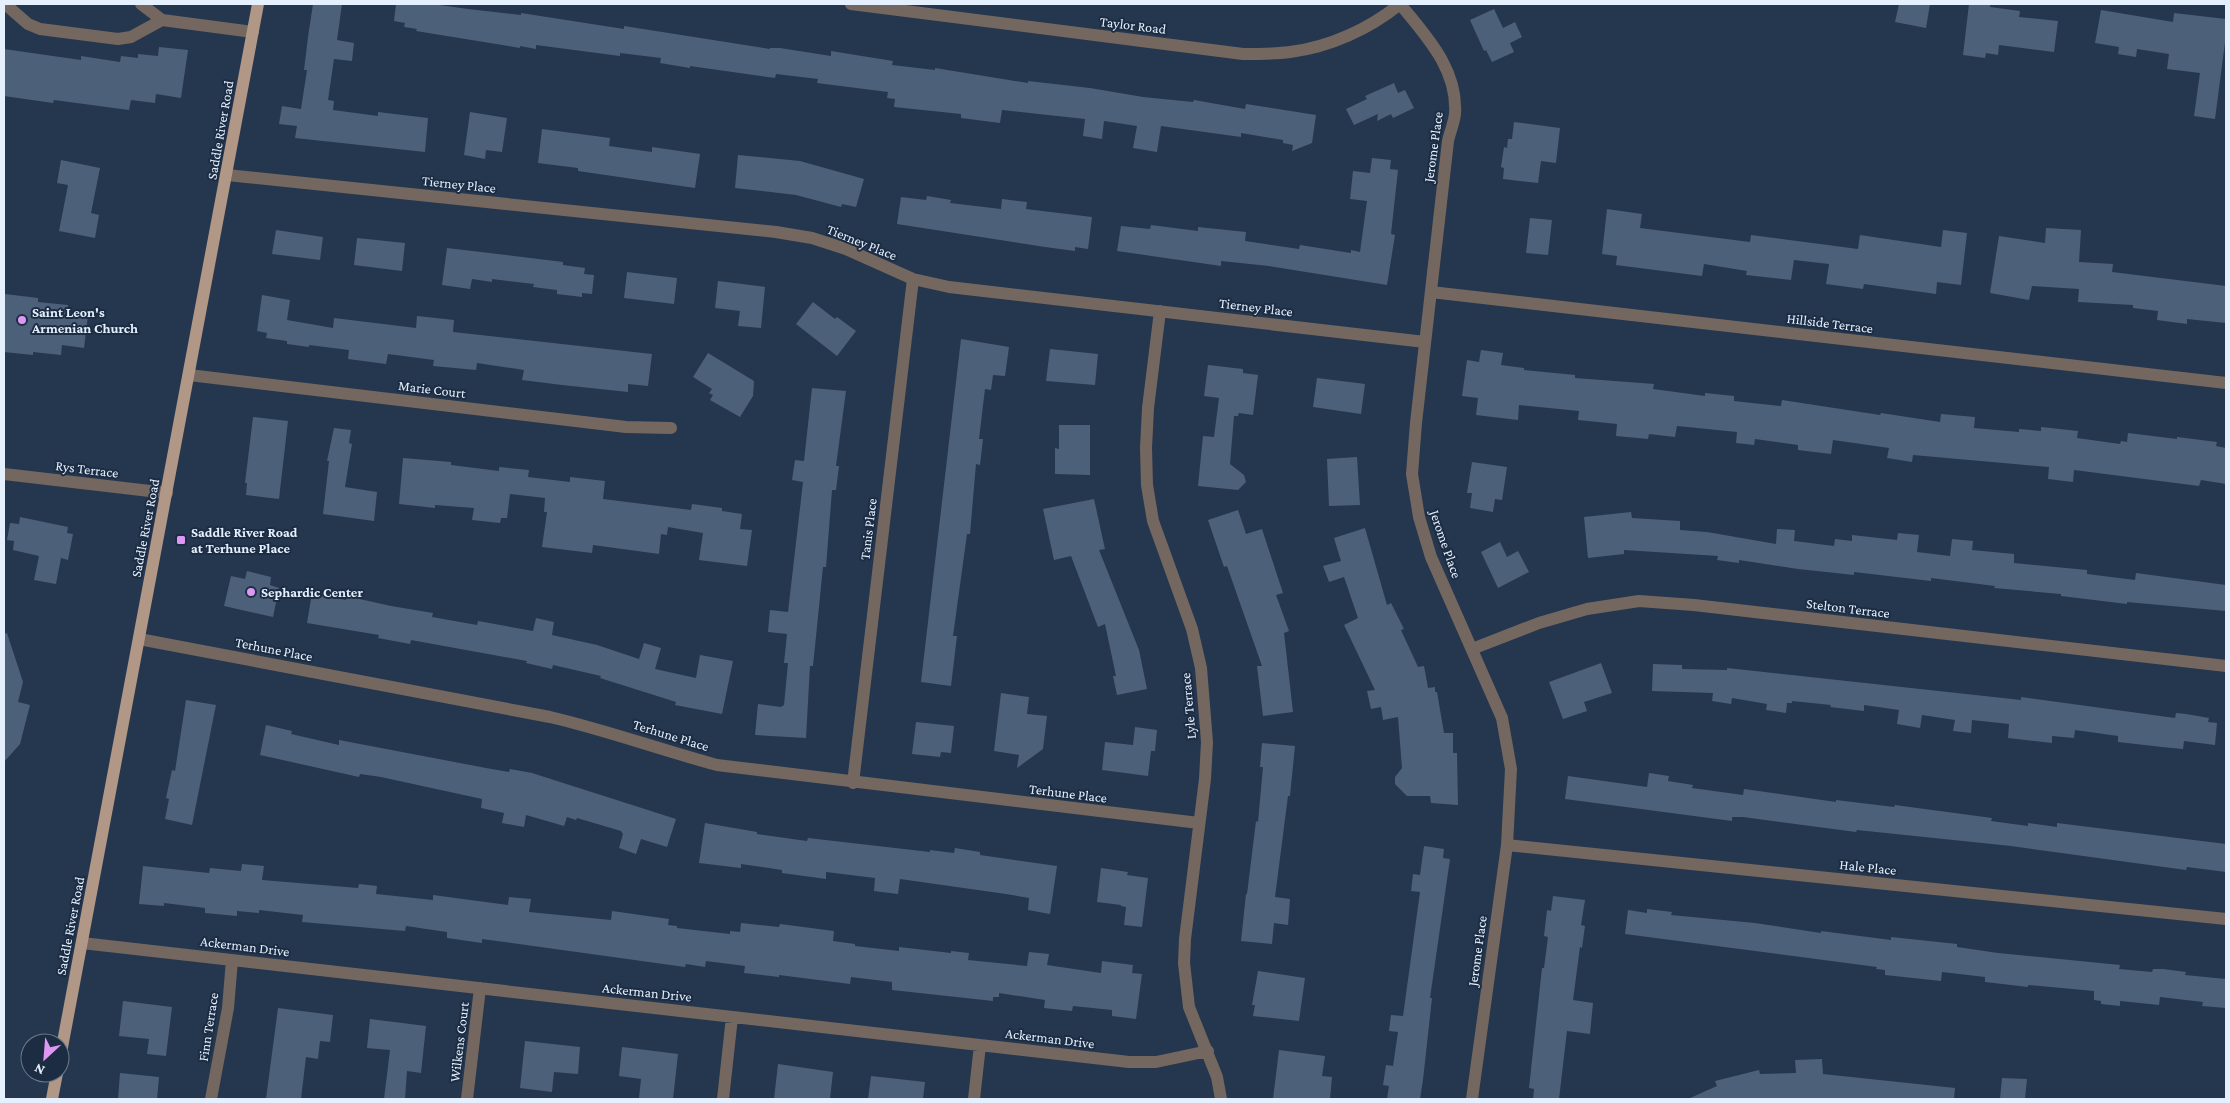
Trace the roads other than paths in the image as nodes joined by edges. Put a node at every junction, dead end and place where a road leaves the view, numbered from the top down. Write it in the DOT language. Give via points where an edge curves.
graph roads {
  1 [pos="5,4"];
  2 [pos="141,4"];
  3 [pos="258,4"];
  4 [pos="851,4"];
  5 [pos="1400,4"];
  6 [pos="162,20"];
  7 [pos="253,32"];
  8 [pos="227,175"];
  9 [pos="912,279"];
  10 [pos="1431,292"];
  11 [pos="1160,311"];
  12 [pos="1425,342"];
  13 [pos="189,375"];
  14 [pos="2226,383"];
  15 [pos="671,428"];
  16 [pos="4,474"];
  17 [pos="167,493"];
  18 [pos="139,639"];
  19 [pos="1472,649"];
  20 [pos="2226,666"];
  21 [pos="853,783"];
  22 [pos="1199,823"];
  23 [pos="1507,845"];
  24 [pos="2226,919"];
  25 [pos="82,943"];
  26 [pos="232,960"];
  27 [pos="480,988"];
  28 [pos="732,1016"];
  29 [pos="65,1033"];
  30 [pos="980,1045"];
  31 [pos="1208,1051"];
  32 [pos="55,1083"];
  33 [pos="52,1099"];
  34 [pos="212,1099"];
  35 [pos="468,1099"];
  36 [pos="723,1099"];
  37 [pos="974,1099"];
  38 [pos="1221,1099"];
  39 [pos="1472,1099"];
  1 -- 6 [label="street" via="28,24 40,29 118,39 131,38"];
  2 -- 6 [label="street"];
  3 -- 7 [label="main road, Saddle River Road"];
  4 -- 5 [label="street, Taylor Road" via="1243,54 1290,52 1329,44 1358,32"];
  5 -- 10 [label="street, Jerome Place" via="1438,50 1453,90 1455,115 1448,140"];
  6 -- 7 [label="street"];
  7 -- 8 [label="main road, Saddle River Road"];
  8 -- 9 [label="street, Tierney Place" via="776,232 812,238 846,249"];
  8 -- 13 [label="main road, Saddle River Road"];
  9 -- 11 [label="street, Tierney Place" via="950,287"];
  9 -- 21 [label="street, Tanis Place"];
  10 -- 12 [label="street, Jerome Place"];
  10 -- 14 [label="street, Hillside Terrace"];
  11 -- 12 [label="street, Tierney Place"];
  11 -- 22 [label="street, Lyle Terrace" via="1148,408 1147,485 1154,521 1192,630 1201,668 1207,742"];
  12 -- 19 [label="street, Jerome Place" via="1412,474 1419,517 1431,557"];
  13 -- 15 [label="street, Marie Court" via="626,427"];
  13 -- 17 [label="main road, Saddle River Road"];
  16 -- 17 [label="street, Rys Terrace"];
  17 -- 18 [label="main road, Saddle River Road"];
  18 -- 21 [label="street, Terhune Place" via="550,717 717,765"];
  18 -- 25 [label="main road, Saddle River Road"];
  19 -- 20 [label="street, Stelton Terrace" via="1539,623 1587,609 1639,601"];
  19 -- 23 [label="street, Jerome Place" via="1502,718 1510,760"];
  21 -- 22 [label="street, Terhune Place"];
  22 -- 31 [label="street, Lyle Terrace" via="1184,963 1189,1007"];
  23 -- 24 [label="street, Hale Place"];
  23 -- 39 [label="street, Jerome Place"];
  25 -- 26 [label="street, Ackerman Drive"];
  25 -- 29 [label="main road, Saddle River Road"];
  26 -- 27 [label="street, Ackerman Drive"];
  26 -- 34 [label="street, Finn Terrace" via="228,1008"];
  27 -- 28 [label="street, Ackerman Drive"];
  27 -- 35 [label="street, Wilkens Court"];
  28 -- 30 [label="street, Ackerman Drive"];
  28 -- 36 [label="street"];
  30 -- 31 [label="street, Ackerman Drive" via="1129,1062 1156,1062"];
  30 -- 37 [label="street"];
  31 -- 38 [label="street, Lyle Terrace"];
  32 -- 33 [label="main road"];
}
